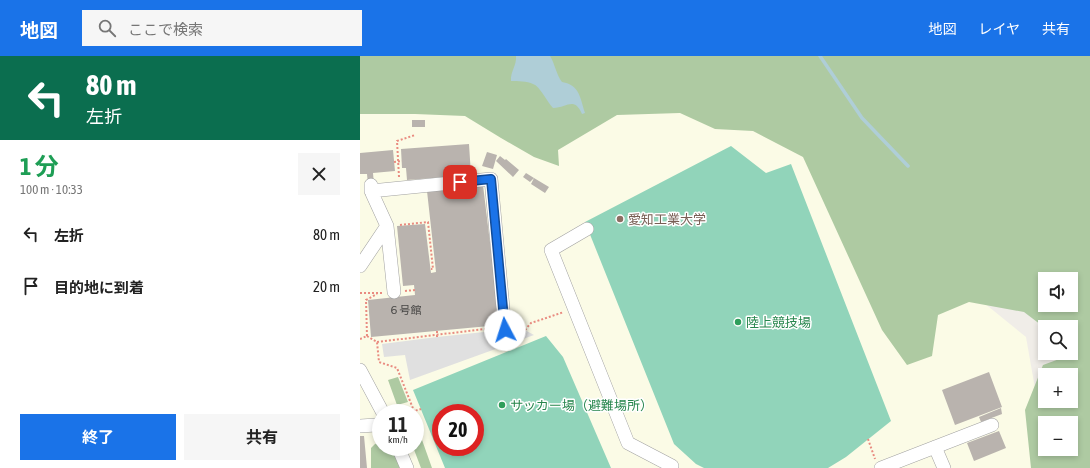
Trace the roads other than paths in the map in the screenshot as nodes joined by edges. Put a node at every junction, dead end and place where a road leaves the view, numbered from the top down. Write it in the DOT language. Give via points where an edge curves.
graph roads {
  1 [pos="387,226"];
  2 [pos="587,228"];
  3 [pos="360,266"];
  4 [pos="394,292"];
  5 [pos="505,329"];
  6 [pos="361,374"];
  7 [pos="378,404"];
  8 [pos="372,425"];
  9 [pos="992,425"];
  10 [pos="360,426"];
  11 [pos="935,447"];
  12 [pos="402,456"];
  13 [pos="878,464"];
  14 [pos="674,467"];
  15 [pos="407,468"];
  16 [pos="944,468"];
  1 -- 3 [label="lane"];
  1 -- 4 [label="lane" via="397,273"];
  1 -- 5 [label="lane" via="371,188 400,188 491,179"];
  2 -- 14 [label="lane" via="551,250 628,443"];
  6 -- 7 [label="lane"];
  8 -- 10 [label="lane"];
  9 -- 11 [label="lane"];
  11 -- 13 [label="lane"];
  11 -- 16 [label="lane"];
  12 -- 15 [label="lane"];
}
